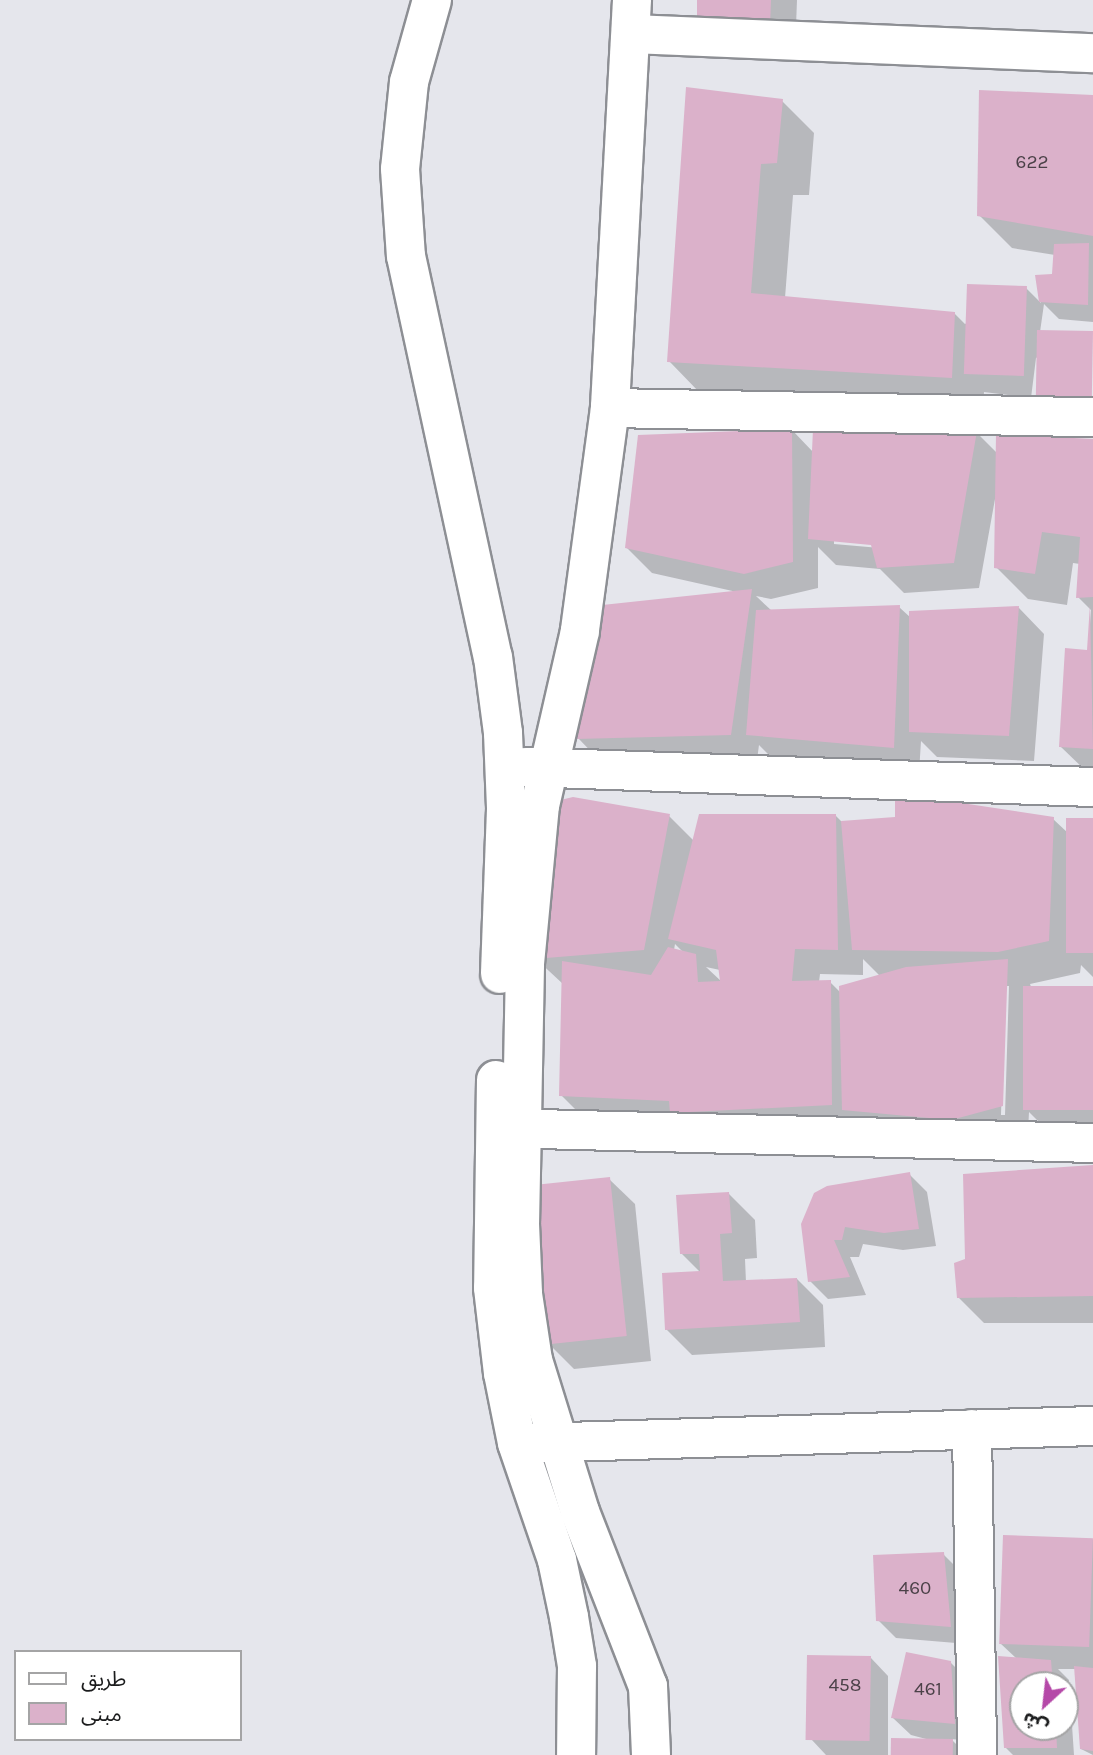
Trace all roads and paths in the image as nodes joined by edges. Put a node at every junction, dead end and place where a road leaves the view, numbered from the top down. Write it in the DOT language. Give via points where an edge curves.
graph roads {
  1 [pos="432,0"];
  2 [pos="632,17"];
  3 [pos="1093,53"];
  4 [pos="610,408"];
  5 [pos="1093,418"];
  6 [pos="505,766"];
  7 [pos="548,768"];
  8 [pos="1093,786"];
  9 [pos="508,1129"];
  10 [pos="1093,1143"];
  11 [pos="1093,1426"];
  12 [pos="972,1429"];
  13 [pos="558,1442"];
  14 [pos="517,1443"];
  15 [pos="576,1755"];
  16 [pos="651,1755"];
  17 [pos="977,1755"];
  1 -- 6 [label="street" via="409,82 400,169 406,256 493,657"];
  2 -- 3 [label="street"];
  2 -- 4 [label="street"];
  4 -- 5 [label="street"];
  4 -- 7 [label="street" via="580,631"];
  6 -- 7 [label="street"];
  6 -- 9 [label="street"];
  7 -- 8 [label="street"];
  7 -- 9 [label="street" via="540,805"];
  9 -- 10 [label="street"];
  9 -- 13 [label="street" via="533,1360"];
  9 -- 14 [label="street" via="493,1288"];
  11 -- 12 [label="street"];
  12 -- 13 [label="street"];
  12 -- 17 [label="street"];
  13 -- 14 [label="street"];
  13 -- 16 [label="street" via="648,1686"];
  14 -- 15 [label="street" via="557,1560 569,1616 578,1666"];
}
